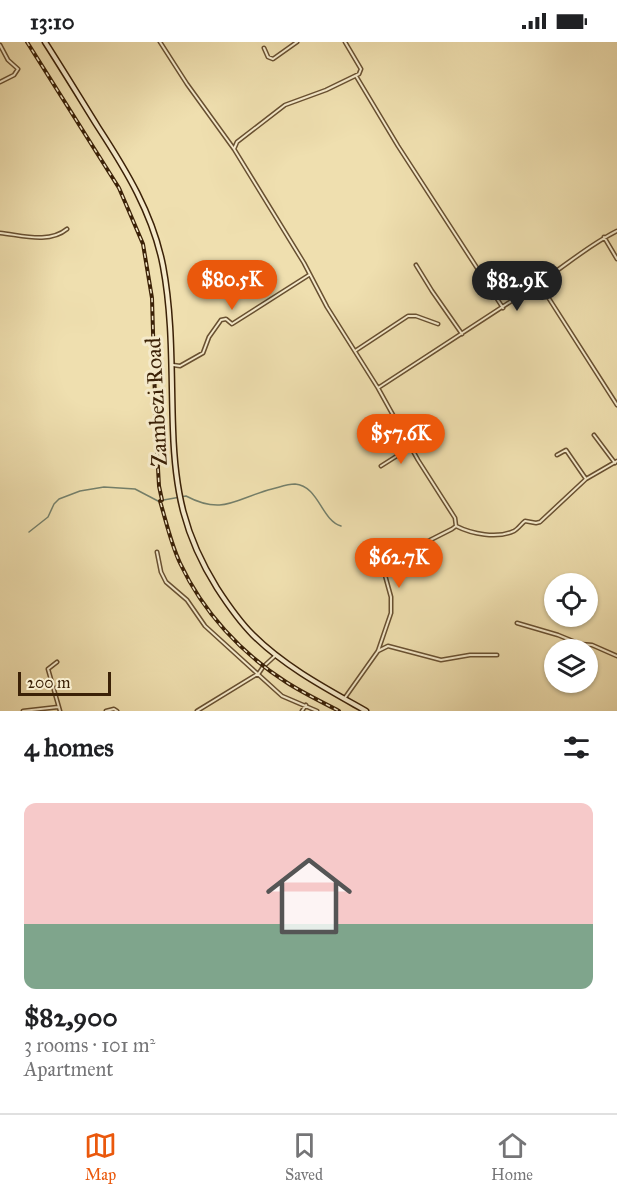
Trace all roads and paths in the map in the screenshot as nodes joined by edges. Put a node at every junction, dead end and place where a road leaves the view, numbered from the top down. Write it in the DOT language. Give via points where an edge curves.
graph roads {
  1 [pos="45,42"];
  2 [pos="160,42"];
  3 [pos="297,42"];
  4 [pos="345,42"];
  5 [pos="0,45"];
  6 [pos="264,48"];
  7 [pos="356,76"];
  8 [pos="0,82"];
  9 [pos="234,149"];
  10 [pos="67,229"];
  11 [pos="617,231"];
  12 [pos="0,233"];
  13 [pos="604,237"];
  14 [pos="617,259"];
  15 [pos="416,265"];
  16 [pos="309,274"];
  17 [pos="539,283"];
  18 [pos="502,308"];
  19 [pos="438,324"];
  20 [pos="462,334"];
  21 [pos="355,351"];
  22 [pos="171,365"];
  23 [pos="378,388"];
  24 [pos="617,405"];
  25 [pos="594,435"];
  26 [pos="411,447"];
  27 [pos="557,455"];
  28 [pos="616,462"];
  29 [pos="381,466"];
  30 [pos="586,480"];
  31 [pos="456,526"];
  32 [pos="157,552"];
  33 [pos="517,623"];
  34 [pos="378,651"];
  35 [pos="276,655"];
  36 [pos="496,655"];
  37 [pos="617,656"];
  38 [pos="57,662"];
  39 [pos="259,674"];
  40 [pos="344,699"];
  41 [pos="306,705"];
  42 [pos="59,709"];
  43 [pos="23,711"];
  44 [pos="106,711"];
  45 [pos="117,711"];
  46 [pos="196,711"];
  47 [pos="302,711"];
  48 [pos="317,711"];
  49 [pos="366,711"];
  1 -- 22 [label="main road, Zambezi Road" via="129,175 147,212 163,266"];
  2 -- 9 [label="street"];
  3 -- 6 [label="street" via="273,59"];
  4 -- 7 [label="street" via="361,69"];
  5 -- 8 [label="street" via="18,69 15,75"];
  7 -- 9 [label="street" via="285,105 237,142"];
  7 -- 18 [label="street"];
  9 -- 16 [label="street"];
  10 -- 12 [label="street" via="48,238"];
  11 -- 13 [label="street"];
  13 -- 14 [label="street"];
  13 -- 17 [label="street"];
  15 -- 20 [label="street"];
  16 -- 21 [label="street"];
  16 -- 22 [label="street" via="232,324 221,320 208,337 203,353 180,366"];
  17 -- 18 [label="street"];
  17 -- 24 [label="street"];
  18 -- 20 [label="street"];
  19 -- 21 [label="street" via="408,316"];
  20 -- 23 [label="street"];
  21 -- 23 [label="street"];
  22 -- 35 [label="main road, Zambezi Road" via="175,471 190,536 223,597 253,635"];
  23 -- 26 [label="street"];
  25 -- 28 [label="street"];
  26 -- 29 [label="street"];
  26 -- 31 [label="street" via="451,510"];
  27 -- 30 [label="street" via="566,450"];
  28 -- 30 [label="street"];
  30 -- 31 [label="street" via="540,522 525,521 512,532 489,535"];
  31 -- 34 [label="street" via="387,562 383,568 391,613"];
  32 -- 39 [label="street" via="167,583 187,600 210,630"];
  33 -- 37 [label="street"];
  34 -- 36 [label="street" via="388,646 441,660"];
  34 -- 40 [label="street"];
  35 -- 39 [label="street"];
  35 -- 40 [label="main road, Zambezi Road"];
  38 -- 42 [label="street" via="48,669"];
  39 -- 41 [label="street" via="282,696"];
  39 -- 46 [label="street"];
  40 -- 49 [label="main road, Zambezi Road"];
  41 -- 47 [label="street"];
  41 -- 48 [label="street"];
  42 -- 43 [label="street"];
  44 -- 45 [label="street"];
}
